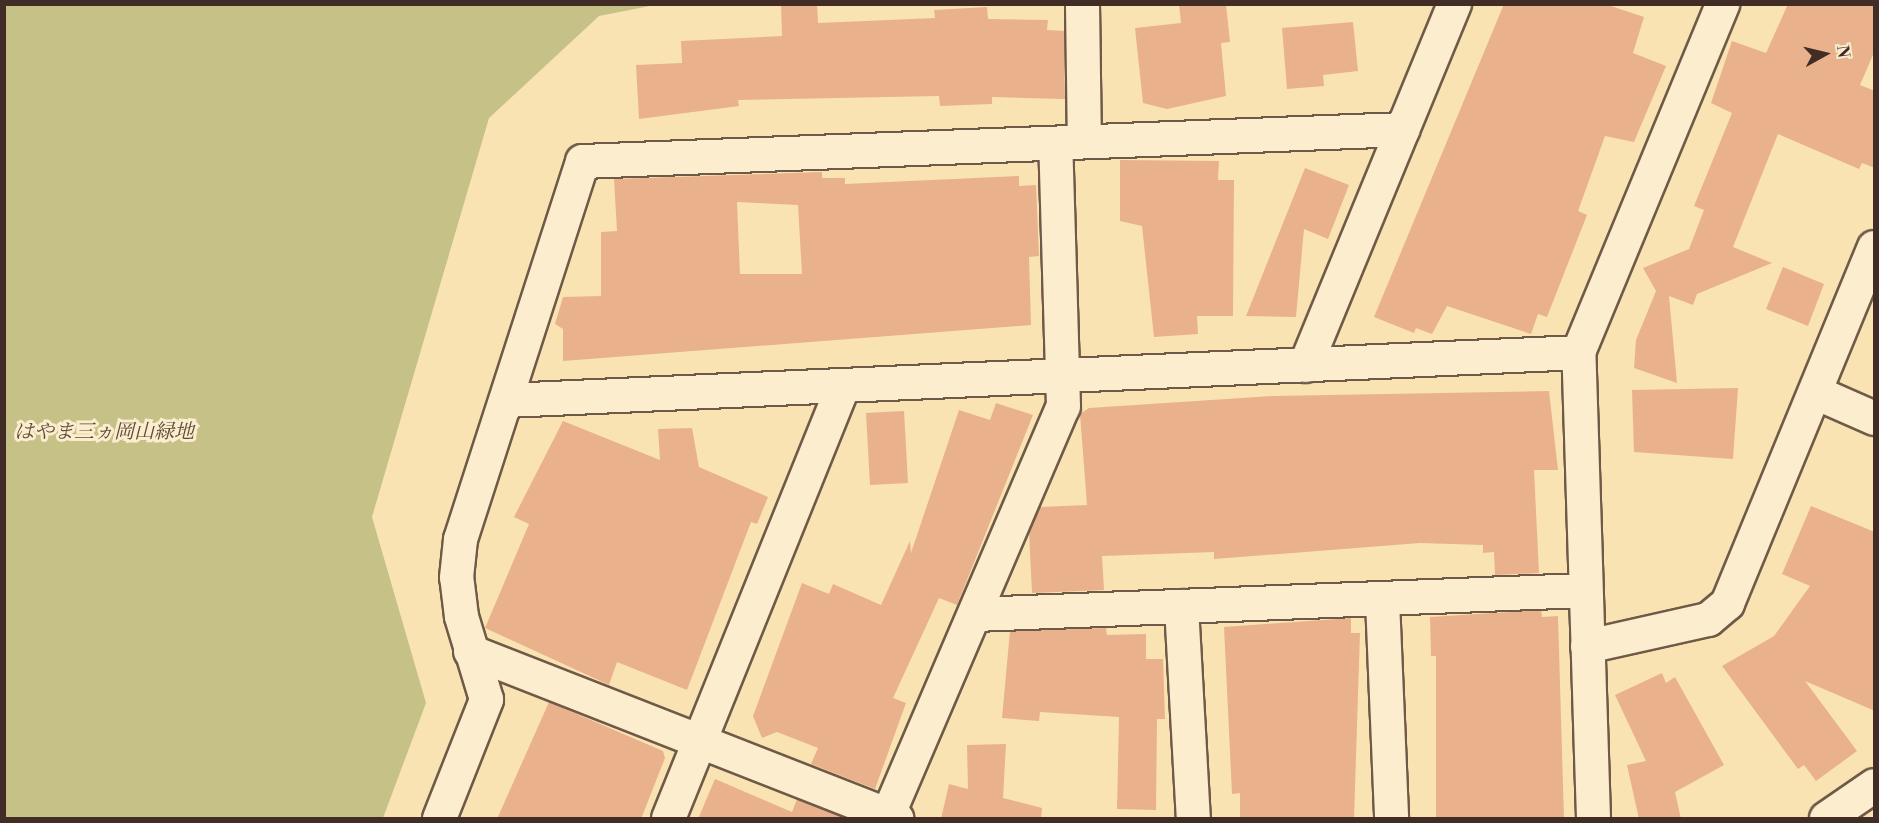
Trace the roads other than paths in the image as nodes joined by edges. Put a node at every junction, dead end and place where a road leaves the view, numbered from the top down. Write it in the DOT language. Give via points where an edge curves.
graph roads {
  1 [pos="1082,4"];
  2 [pos="1454,4"];
  3 [pos="1722,4"];
  4 [pos="1402,129"];
  5 [pos="1070,142"];
  6 [pos="1875,247"];
  7 [pos="1578,351"];
  8 [pos="1305,365"];
  9 [pos="1063,375"];
  10 [pos="843,385"];
  11 [pos="1815,392"];
  12 [pos="506,400"];
  13 [pos="1875,418"];
  14 [pos="1584,590"];
  15 [pos="1382,600"];
  16 [pos="1181,606"];
  17 [pos="975,614"];
  18 [pos="1587,646"];
  19 [pos="470,651"];
  20 [pos="700,738"];
  21 [pos="1875,785"];
  22 [pos="890,817"];
  23 [pos="439,819"];
  24 [pos="668,819"];
  25 [pos="1193,819"];
  26 [pos="1391,819"];
  27 [pos="1593,819"];
  28 [pos="1826,819"];
  1 -- 5 [label="street"];
  2 -- 4 [label="street"];
  3 -- 7 [label="street"];
  4 -- 5 [label="street"];
  4 -- 8 [label="street"];
  5 -- 9 [label="street"];
  5 -- 12 [label="street" via="582,161"];
  6 -- 11 [label="street"];
  7 -- 8 [label="street"];
  7 -- 14 [label="street"];
  8 -- 9 [label="street"];
  9 -- 10 [label="street"];
  9 -- 17 [label="street" via="1063,406"];
  10 -- 12 [label="street"];
  10 -- 20 [label="street"];
  11 -- 13 [label="street"];
  11 -- 18 [label="street" via="1727,603 1708,619"];
  12 -- 19 [label="street" via="460,539 456,577"];
  14 -- 15 [label="street"];
  14 -- 18 [label="street"];
  15 -- 16 [label="street"];
  15 -- 26 [label="street"];
  16 -- 17 [label="street"];
  16 -- 25 [label="street"];
  17 -- 22 [label="street"];
  18 -- 27 [label="street"];
  19 -- 20 [label="street"];
  19 -- 23 [label="street" via="486,699"];
  20 -- 22 [label="street"];
  20 -- 24 [label="street"];
  21 -- 28 [label="street"];
}
